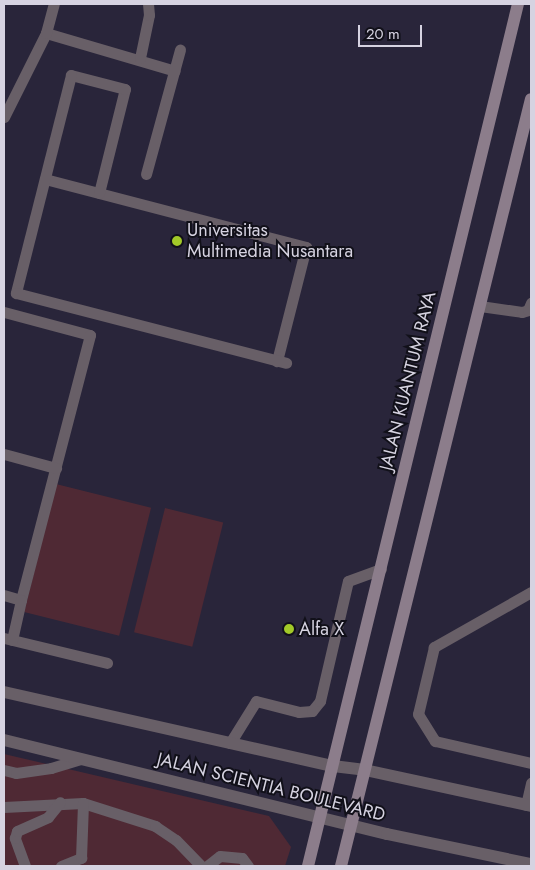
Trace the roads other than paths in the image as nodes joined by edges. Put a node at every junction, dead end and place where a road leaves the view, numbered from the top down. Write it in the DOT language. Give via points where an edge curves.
graph roads {
  1 [pos="54,4"];
  2 [pos="148,4"];
  3 [pos="518,4"];
  4 [pos="46,33"];
  5 [pos="180,50"];
  6 [pos="140,58"];
  7 [pos="175,71"];
  8 [pos="531,99"];
  9 [pos="4,117"];
  10 [pos="146,174"];
  11 [pos="45,179"];
  12 [pos="98,193"];
  13 [pos="531,303"];
  14 [pos="480,306"];
  15 [pos="70,307"];
  16 [pos="4,312"];
  17 [pos="64,328"];
  18 [pos="4,454"];
  19 [pos="56,468"];
  20 [pos="381,569"];
  21 [pos="531,592"];
  22 [pos="4,595"];
  23 [pos="22,600"];
  24 [pos="8,639"];
  25 [pos="106,663"];
  26 [pos="4,692"];
  27 [pos="4,740"];
  28 [pos="230,743"];
  29 [pos="81,759"];
  30 [pos="531,763"];
  31 [pos="333,766"];
  32 [pos="4,770"];
  33 [pos="365,770"];
  34 [pos="531,783"];
  35 [pos="60,802"];
  36 [pos="83,802"];
  37 [pos="4,806"];
  38 [pos="529,806"];
  39 [pos="321,816"];
  40 [pos="352,825"];
  41 [pos="531,864"];
  42 [pos="25,866"];
  43 [pos="61,866"];
  44 [pos="201,866"];
  45 [pos="208,866"];
  46 [pos="248,866"];
  47 [pos="308,866"];
  48 [pos="341,866"];
  1 -- 4 [label="lane"];
  2 -- 6 [label="lane" via="149,15"];
  3 -- 20 [label="street, JALAN KUANTUM RAYA"];
  4 -- 6 [label="lane"];
  4 -- 9 [label="lane"];
  5 -- 7 [label="lane"];
  6 -- 7 [label="lane"];
  7 -- 10 [label="lane"];
  8 -- 14 [label="street"];
  11 -- 12 [label="lane"];
  11 -- 12 [label="lane" via="71,75 125,89"];
  11 -- 15 [label="lane" via="16,293"];
  12 -- 15 [label="lane" via="306,247 282,362"];
  13 -- 14 [label="lane" via="528,310 522,312"];
  14 -- 33 [label="street"];
  15 -- 17 [label="lane"];
  16 -- 17 [label="lane"];
  17 -- 19 [label="lane" via="90,335"];
  18 -- 19 [label="lane"];
  19 -- 23 [label="lane"];
  20 -- 28 [label="lane" via="348,581 320,701 312,711 299,712 256,701"];
  20 -- 31 [label="street, JALAN KUANTUM RAYA"];
  21 -- 30 [label="lane" via="434,647 418,714 435,741"];
  22 -- 23 [label="lane"];
  23 -- 24 [label="lane"];
  24 -- 25 [label="lane"];
  26 -- 28 [label="street, JALAN SCIENTIA BOULEVARD"];
  27 -- 29 [label="street, JALAN SCIENTIA BOULEVARD"];
  28 -- 31 [label="street, JALAN SCIENTIA BOULEVARD"];
  29 -- 32 [label="lane" via="51,768 16,773"];
  29 -- 39 [label="street, JALAN SCIENTIA BOULEVARD"];
  31 -- 33 [label="street, JALAN SCIENTIA BOULEVARD"];
  31 -- 39 [label="street, JALAN KUANTUM RAYA"];
  33 -- 38 [label="street, JALAN SCIENTIA BOULEVARD"];
  33 -- 40 [label="street"];
  34 -- 38 [label="lane"];
  35 -- 36 [label="lane"];
  35 -- 37 [label="lane"];
  35 -- 42 [label="lane" via="48,817 17,831 15,838"];
  36 -- 43 [label="lane" via="81,858"];
  36 -- 44 [label="lane" via="155,826 176,840"];
  39 -- 40 [label="street, JALAN SCIENTIA BOULEVARD"];
  39 -- 47 [label="street, JALAN KUANTUM RAYA"];
  40 -- 41 [label="street, JALAN SCIENTIA BOULEVARD"];
  40 -- 48 [label="street"];
  45 -- 46 [label="lane" via="220,856 242,858"];
}
